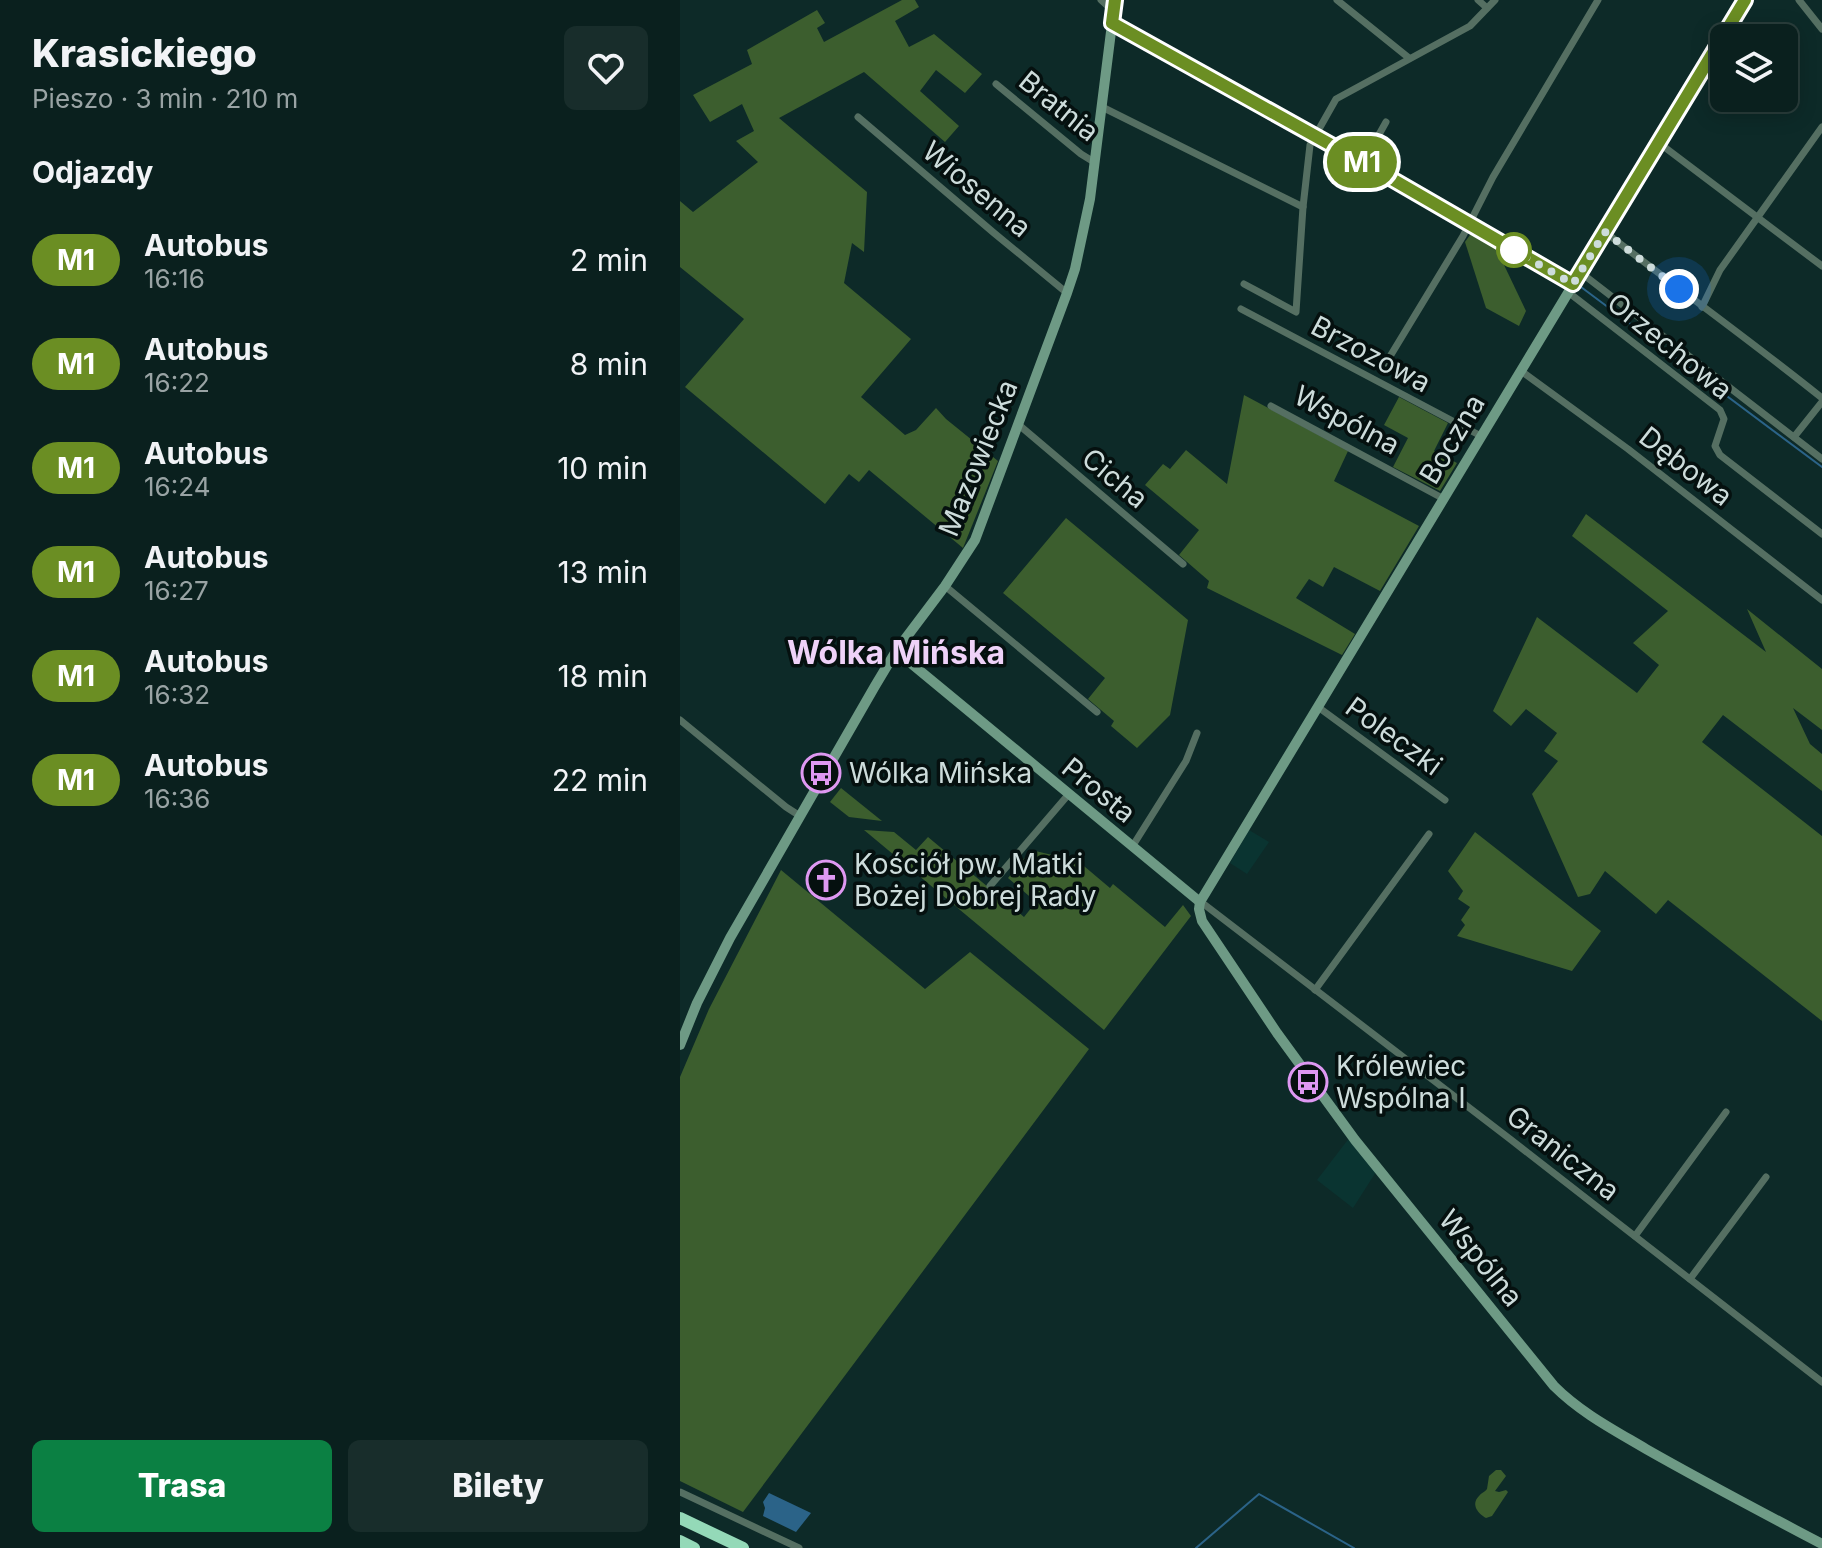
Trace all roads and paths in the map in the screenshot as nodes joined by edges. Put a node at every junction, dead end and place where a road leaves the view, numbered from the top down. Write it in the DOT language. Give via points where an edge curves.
graph roads {
  1 [pos="1101,0"];
  2 [pos="1337,0"];
  3 [pos="1478,0"];
  4 [pos="1495,0"];
  5 [pos="1598,0"];
  6 [pos="1745,0"];
  7 [pos="1799,0"];
  8 [pos="1114,6"];
  9 [pos="1487,8"];
  10 [pos="1112,23"];
  11 [pos="1822,29"];
  12 [pos="1409,58"];
  13 [pos="996,84"];
  14 [pos="1102,107"];
  15 [pos="858,117"];
  16 [pos="1386,122"];
  17 [pos="1822,127"];
  18 [pos="1316,136"];
  19 [pos="1659,143"];
  20 [pos="1094,162"];
  21 [pos="1363,163"];
  22 [pos="1303,207"];
  23 [pos="1758,217"];
  24 [pos="1469,224"];
  25 [pos="1605,232"];
  26 [pos="1822,266"];
  27 [pos="1580,272"];
  28 [pos="1244,284"];
  29 [pos="1570,288"];
  30 [pos="1067,293"];
  31 [pos="1702,307"];
  32 [pos="1241,309"];
  33 [pos="1386,363"];
  34 [pos="1521,371"];
  35 [pos="1822,400"];
  36 [pos="1271,406"];
  37 [pos="1019,425"];
  38 [pos="1481,436"];
  39 [pos="1794,437"];
  40 [pos="1822,459"];
  41 [pos="1444,499"];
  42 [pos="1822,534"];
  43 [pos="1183,564"];
  44 [pos="945,586"];
  45 [pos="1822,600"];
  46 [pos="896,651"];
  47 [pos="1318,707"];
  48 [pos="1097,712"];
  49 [pos="680,720"];
  50 [pos="1197,733"];
  51 [pos="1068,795"];
  52 [pos="1445,800"];
  53 [pos="800,816"];
  54 [pos="1429,834"];
  55 [pos="1132,847"];
  56 [pos="990,886"];
  57 [pos="1200,902"];
  58 [pos="1315,990"];
  59 [pos="680,1045"];
  60 [pos="1726,1112"];
  61 [pos="1766,1177"];
  62 [pos="1635,1236"];
  63 [pos="1690,1279"];
  64 [pos="1822,1382"];
  65 [pos="680,1492"];
  66 [pos="680,1518"];
  67 [pos="680,1541"];
  68 [pos="1822,1544"];
  69 [pos="694,1548"];
  70 [pos="743,1548"];
  71 [pos="799,1548"];
  1 -- 8 [label="street"];
  2 -- 12 [label="street"];
  3 -- 9 [label="street"];
  4 -- 9 [label="street"];
  5 -- 24 [label="street"];
  6 -- 19 [label="street, Boczna"];
  7 -- 11 [label="street"];
  8 -- 10 [label="street, Mazowiecka"];
  9 -- 12 [label="street" via="1470,26"];
  10 -- 14 [label="street, Mazowiecka"];
  10 -- 18 [label="street"];
  12 -- 18 [label="street" via="1336,99"];
  13 -- 20 [label="street, Bratnia"];
  14 -- 20 [label="street, Mazowiecka"];
  14 -- 22 [label="street"];
  15 -- 30 [label="street, Wiosenna"];
  16 -- 21 [label="street"];
  17 -- 23 [label="street"];
  18 -- 21 [label="street"];
  18 -- 22 [label="street" via="1310,145"];
  19 -- 23 [label="street"];
  19 -- 25 [label="street, Boczna"];
  20 -- 30 [label="street, Mazowiecka"];
  21 -- 24 [label="street"];
  22 -- 28 [label="street" via="1296,312"];
  23 -- 26 [label="street"];
  23 -- 31 [label="street" via="1720,270"];
  24 -- 29 [label="street"];
  24 -- 33 [label="street"];
  25 -- 27 [label="street, Boczna"];
  25 -- 31 [label="street"];
  27 -- 29 [label="street, Boczna"];
  27 -- 39 [label="street"];
  29 -- 34 [label="street, Boczna"];
  29 -- 42 [label="street, Orzechowa" via="1720,410 1724,419 1715,446 1720,455"];
  30 -- 37 [label="street, Mazowiecka"];
  31 -- 35 [label="street"];
  32 -- 38 [label="street, Brzozowa"];
  34 -- 38 [label="street, Boczna"];
  34 -- 45 [label="street, Dębowa"];
  35 -- 39 [label="street"];
  36 -- 41 [label="street, Wspólna"];
  37 -- 43 [label="street, Cicha"];
  37 -- 44 [label="street, Mazowiecka" via="975,540"];
  38 -- 41 [label="street, Boczna"];
  39 -- 40 [label="street"];
  41 -- 47 [label="street, Boczna"];
  44 -- 46 [label="street, Mazowiecka"];
  44 -- 48 [label="street"];
  46 -- 51 [label="street, Prosta"];
  46 -- 53 [label="street, Mazowiecka"];
  47 -- 52 [label="street, Poleczki"];
  47 -- 57 [label="street, Boczna"];
  49 -- 53 [label="street"];
  50 -- 55 [label="street" via="1186,761"];
  51 -- 55 [label="street, Prosta"];
  51 -- 56 [label="street"];
  53 -- 59 [label="street, Mazowiecka" via="713,971"];
  54 -- 58 [label="street"];
  55 -- 57 [label="street, Prosta"];
  57 -- 58 [label="street, Graniczna"];
  57 -- 68 [label="street, Wspólna" via="1202,921 1346,1128 1554,1386 1594,1418"];
  58 -- 62 [label="street, Graniczna"];
  60 -- 62 [label="street"];
  61 -- 63 [label="street"];
  62 -- 63 [label="street, Graniczna"];
  63 -- 64 [label="street, Graniczna"];
  65 -- 71 [label="street"];
  66 -- 70 [label="highway"];
  67 -- 69 [label="highway"];
}
